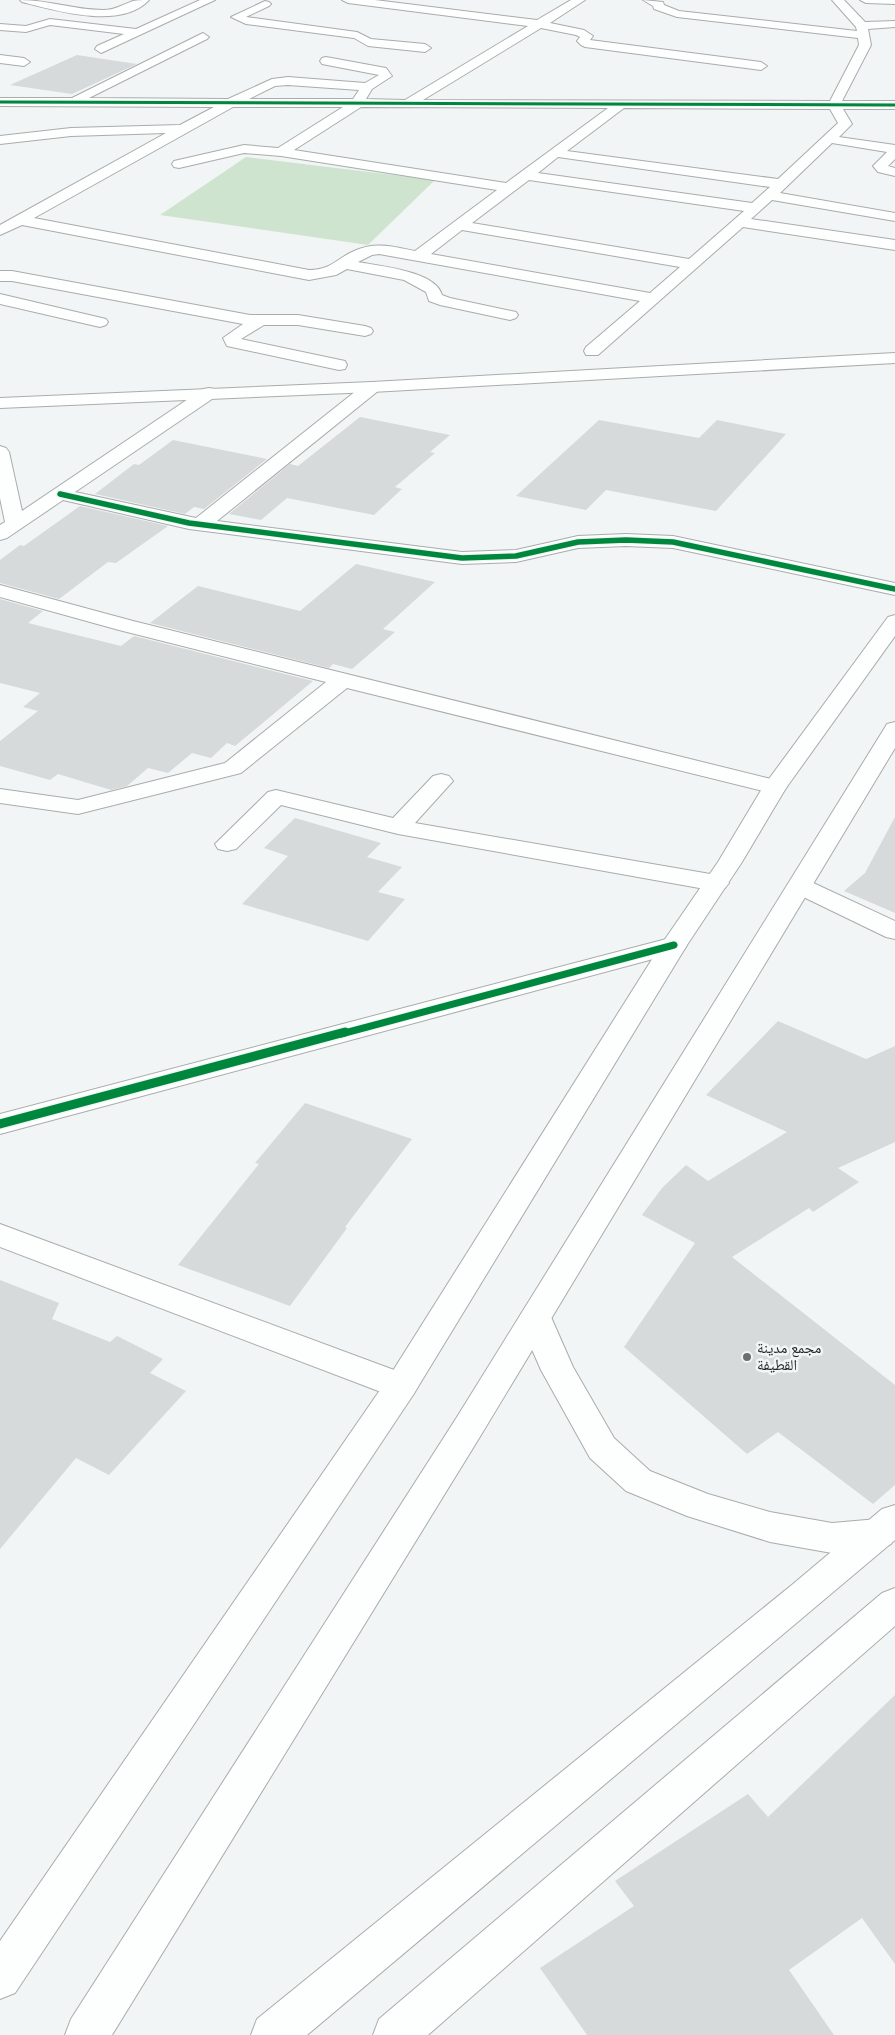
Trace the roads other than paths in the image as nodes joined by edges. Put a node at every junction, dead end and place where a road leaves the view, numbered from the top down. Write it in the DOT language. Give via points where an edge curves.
graph roads {
  1 [pos="142,0"];
  2 [pos="209,0"];
  3 [pos="348,0"];
  4 [pos="447,0"];
  5 [pos="579,0"];
  6 [pos="649,0"];
  7 [pos="838,0"];
  8 [pos="866,0"];
  9 [pos="242,1"];
  10 [pos="895,1"];
  11 [pos="23,9"];
  12 [pos="429,10"];
  13 [pos="0,21"];
  14 [pos="540,24"];
  15 [pos="895,24"];
  16 [pos="0,27"];
  17 [pos="140,30"];
  18 [pos="863,31"];
  19 [pos="425,48"];
  20 [pos="0,59"];
  21 [pos="162,59"];
  22 [pos="326,61"];
  23 [pos="24,62"];
  24 [pos="761,66"];
  25 [pos="367,87"];
  26 [pos="75,101"];
  27 [pos="0,102"];
  28 [pos="228,104"];
  29 [pos="357,104"];
  30 [pos="407,104"];
  31 [pos="621,104"];
  32 [pos="834,105"];
  33 [pos="895,105"];
  34 [pos="184,128"];
  35 [pos="575,139"];
  36 [pos="829,139"];
  37 [pos="0,140"];
  38 [pos="595,141"];
  39 [pos="895,150"];
  40 [pos="281,152"];
  41 [pos="556,153"];
  42 [pos="130,159"];
  43 [pos="149,161"];
  44 [pos="778,165"];
  45 [pos="798,168"];
  46 [pos="222,169"];
  47 [pos="895,172"];
  48 [pos="526,175"];
  49 [pos="780,184"];
  50 [pos="510,188"];
  51 [pos="768,195"];
  52 [pos="755,208"];
  53 [pos="895,217"];
  54 [pos="20,220"];
  55 [pos="740,222"];
  56 [pos="459,226"];
  57 [pos="0,231"];
  58 [pos="895,245"];
  59 [pos="418,256"];
  60 [pos="345,264"];
  61 [pos="692,264"];
  62 [pos="0,276"];
  63 [pos="653,298"];
  64 [pos="0,299"];
  65 [pos="510,315"];
  66 [pos="259,321"];
  67 [pos="100,322"];
  68 [pos="365,332"];
  69 [pos="592,351"];
  70 [pos="895,358"];
  71 [pos="339,364"];
  72 [pos="372,387"];
  73 [pos="209,393"];
  74 [pos="0,403"];
  75 [pos="0,452"];
  76 [pos="4,494"];
  77 [pos="60,494"];
  78 [pos="201,524"];
  79 [pos="8,529"];
  80 [pos="895,589"];
  81 [pos="0,591"];
  82 [pos="895,621"];
  83 [pos="343,680"];
  84 [pos="895,729"];
  85 [pos="441,781"];
  86 [pos="775,787"];
  87 [pos="0,796"];
  88 [pos="398,827"];
  89 [pos="228,844"];
  90 [pos="716,884"];
  91 [pos="800,886"];
  92 [pos="895,931"];
  93 [pos="674,945"];
  94 [pos="0,1124"];
  95 [pos="0,1235"];
  96 [pos="536,1316"];
  97 [pos="401,1386"];
  98 [pos="886,1526"];
  99 [pos="895,1604"];
  100 [pos="0,1978"];
  101 [pos="87,2035"];
  102 [pos="272,2035"];
  103 [pos="395,2035"];
  1 -- 11 [label="street" via="111,13 42,5"];
  2 -- 17 [label="street"];
  3 -- 12 [label="street"];
  4 -- 12 [label="street"];
  5 -- 14 [label="street"];
  6 -- 18 [label="street" via="677,14"];
  7 -- 18 [label="street"];
  8 -- 10 [label="street"];
  9 -- 19 [label="street" via="270,5 237,17 246,21 357,35 368,42"];
  11 -- 13 [label="street"];
  12 -- 14 [label="street"];
  14 -- 24 [label="street" via="580,32 587,36 583,41 585,44"];
  14 -- 30 [label="street"];
  15 -- 18 [label="street"];
  16 -- 17 [label="street" via="26,29 50,22"];
  17 -- 21 [label="street" via="101,49"];
  17 -- 21 [label="street" via="203,37"];
  18 -- 32 [label="street" via="865,45"];
  20 -- 23 [label="street"];
  21 -- 26 [label="street"];
  22 -- 25 [label="street" via="382,71 386,76"];
  25 -- 28 [label="street" via="280,81"];
  25 -- 29 [label="street"];
  26 -- 27 [label="street"];
  26 -- 28 [label="street"];
  28 -- 29 [label="street"];
  28 -- 34 [label="street"];
  29 -- 30 [label="street"];
  29 -- 40 [label="street"];
  30 -- 31 [label="street"];
  31 -- 32 [label="street"];
  31 -- 35 [label="street"];
  32 -- 33 [label="street"];
  32 -- 36 [label="street" via="845,124"];
  34 -- 37 [label="street" via="71,132"];
  34 -- 42 [label="street"];
  35 -- 38 [label="street"];
  35 -- 41 [label="street"];
  36 -- 39 [label="street"];
  36 -- 45 [label="street"];
  39 -- 47 [label="street" via="880,166"];
  40 -- 46 [label="street" via="244,149 174,164"];
  40 -- 50 [label="street"];
  41 -- 48 [label="street"];
  41 -- 49 [label="street"];
  42 -- 43 [label="street"];
  42 -- 54 [label="street"];
  44 -- 45 [label="street"];
  45 -- 49 [label="street"];
  48 -- 50 [label="street"];
  48 -- 52 [label="street"];
  49 -- 51 [label="street"];
  50 -- 56 [label="street"];
  51 -- 52 [label="street"];
  51 -- 53 [label="street"];
  52 -- 55 [label="street"];
  54 -- 57 [label="street"];
  54 -- 60 [label="street" via="309,275 332,274"];
  55 -- 58 [label="street"];
  55 -- 61 [label="street"];
  56 -- 59 [label="street"];
  56 -- 61 [label="street"];
  59 -- 60 [label="street" via="369,249"];
  59 -- 63 [label="street"];
  60 -- 65 [label="street" via="409,276 433,290 435,298"];
  61 -- 63 [label="street"];
  62 -- 66 [label="street"];
  63 -- 69 [label="street"];
  64 -- 67 [label="street"];
  66 -- 68 [label="street" via="298,320"];
  66 -- 71 [label="street" via="231,338 233,342"];
  70 -- 72 [label="street"];
  72 -- 73 [label="street"];
  72 -- 78 [label="street"];
  73 -- 74 [label="street"];
  73 -- 77 [label="street"];
  75 -- 76 [label="street"];
  76 -- 79 [label="street"];
  77 -- 78 [label="street"];
  77 -- 79 [label="street"];
  78 -- 80 [label="street" via="462,558 516,556 578,542 673,542"];
  81 -- 83 [label="street"];
  82 -- 86 [label="street"];
  83 -- 86 [label="street"];
  83 -- 87 [label="street" via="233,768 78,807"];
  84 -- 91 [label="street"];
  85 -- 88 [label="street"];
  86 -- 90 [label="street"];
  88 -- 89 [label="street" via="276,797"];
  88 -- 90 [label="street"];
  90 -- 93 [label="street"];
  91 -- 92 [label="street"];
  91 -- 96 [label="street"];
  93 -- 94 [label="street"];
  93 -- 97 [label="street"];
  95 -- 97 [label="street"];
  96 -- 98 [label="street" via="558,1370 602,1448 638,1481 700,1506 770,1527 832,1538"];
  96 -- 101 [label="street"];
  97 -- 100 [label="street"];
  98 -- 102 [label="street"];
  99 -- 103 [label="street"];
}
